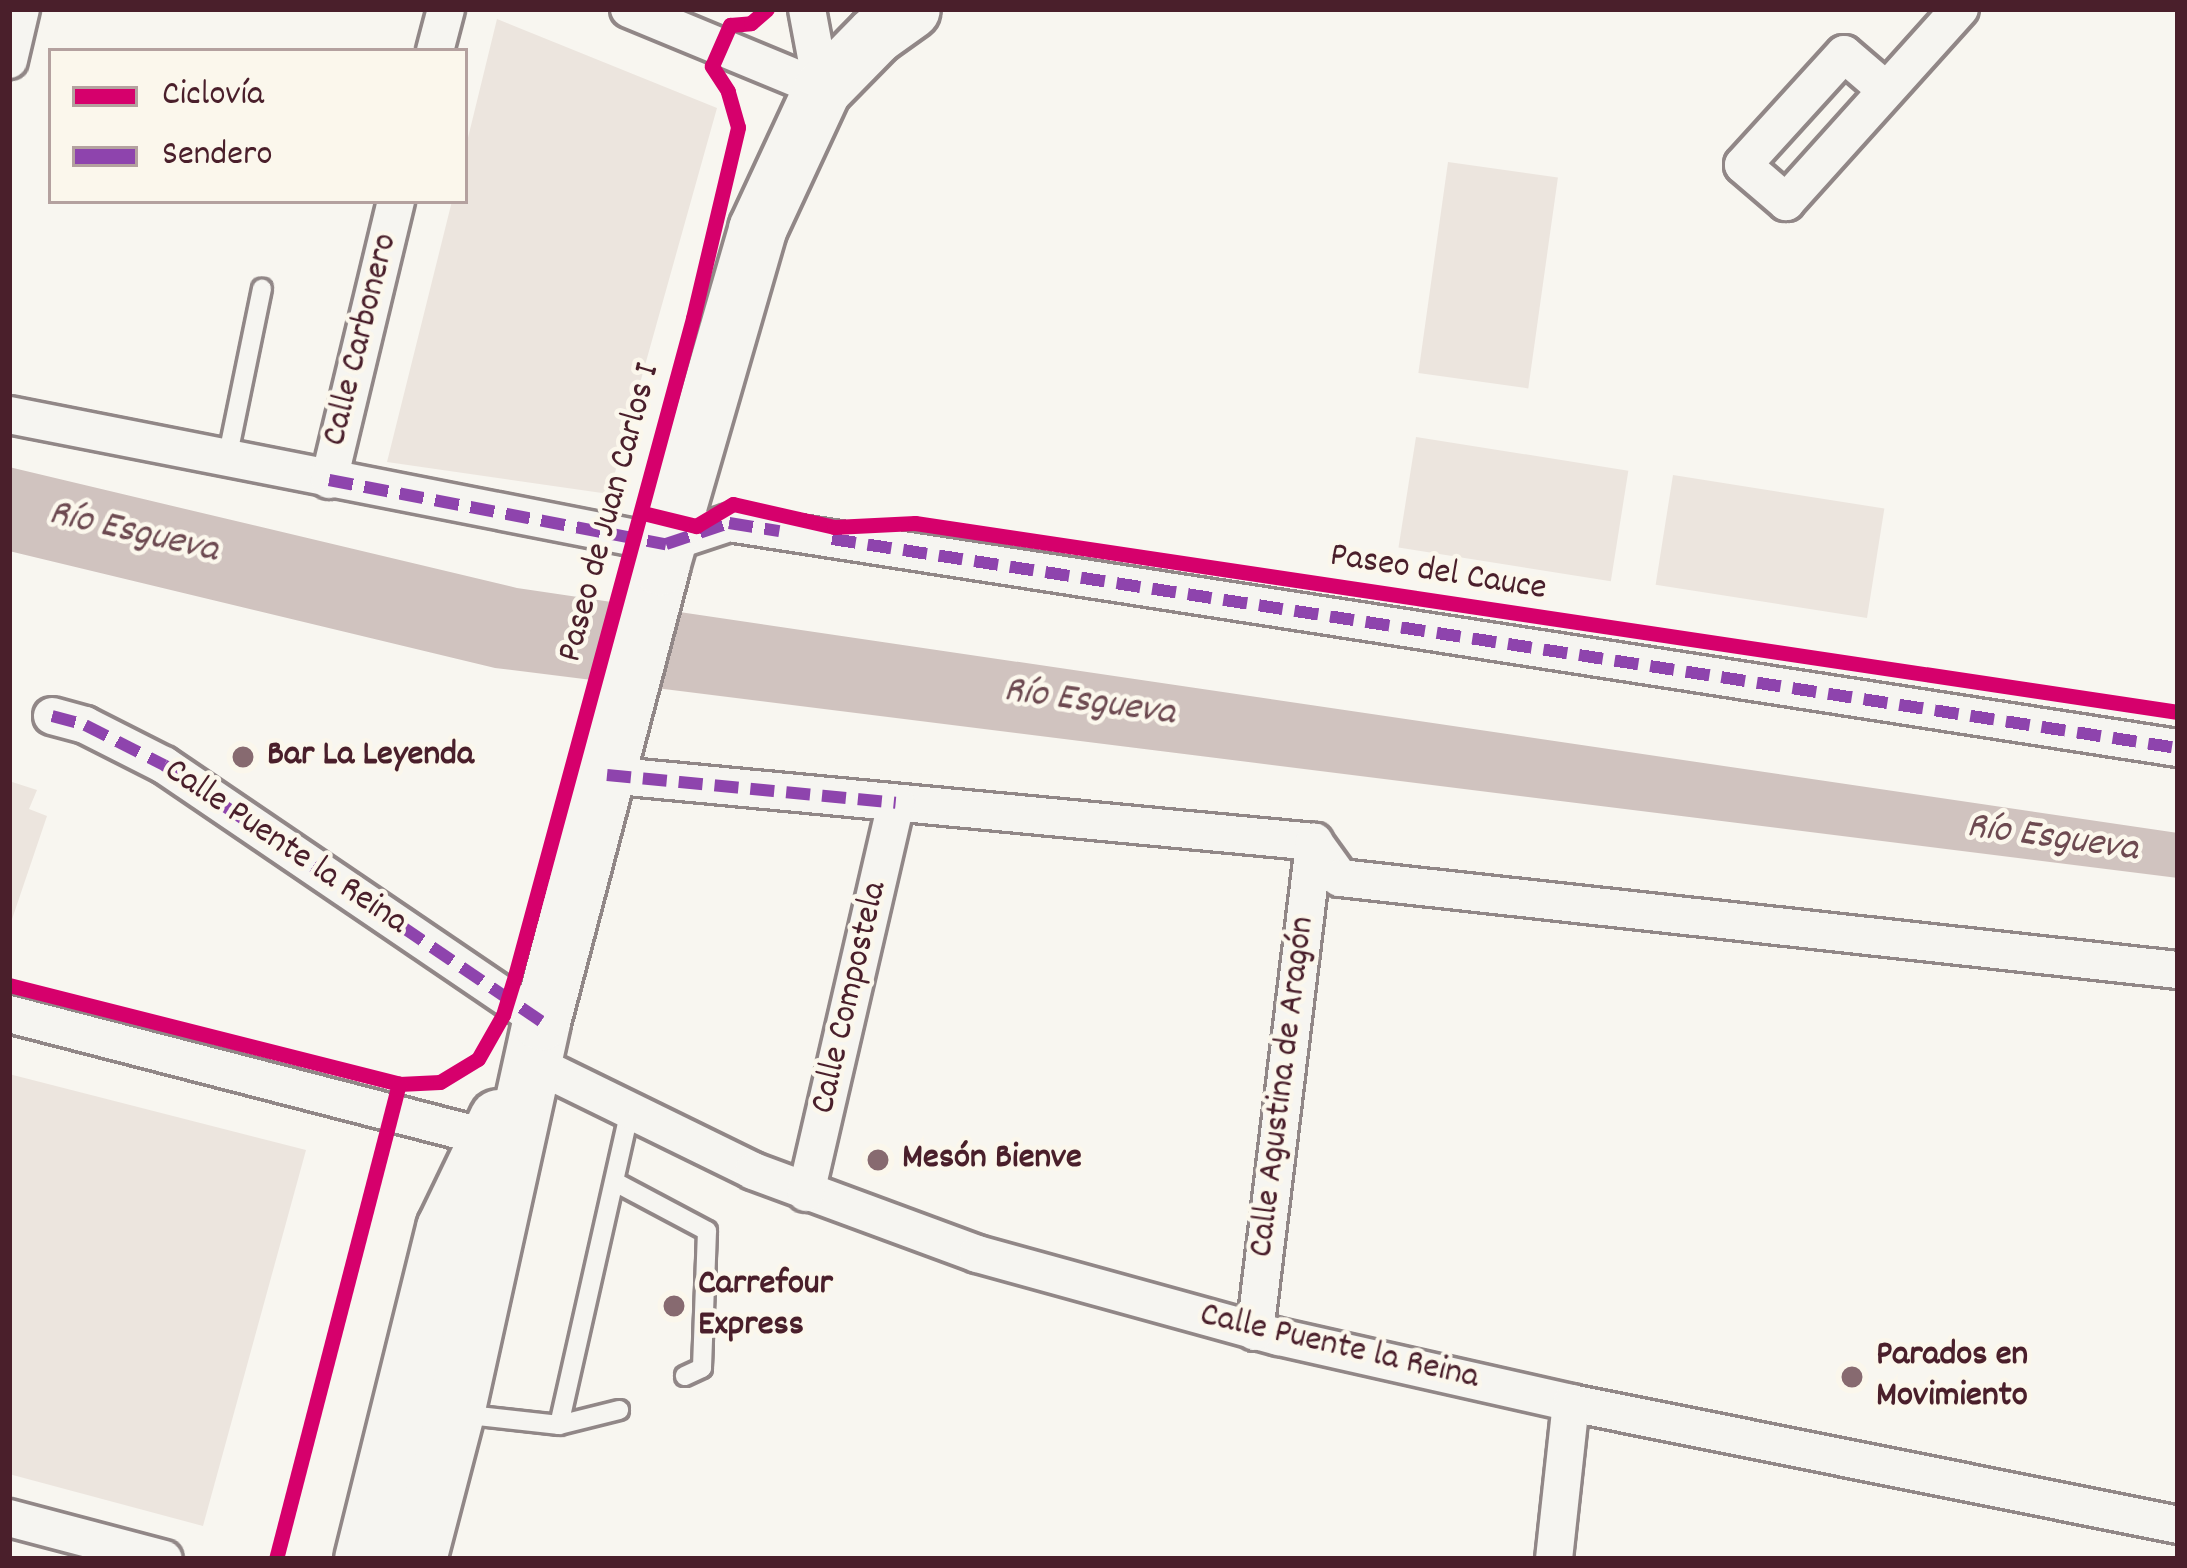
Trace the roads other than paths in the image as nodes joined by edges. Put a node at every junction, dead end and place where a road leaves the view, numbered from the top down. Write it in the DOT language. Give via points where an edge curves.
graph roads {
  1 [pos="21,9"];
  2 [pos="446,9"];
  3 [pos="629,9"];
  4 [pos="807,9"];
  5 [pos="910,9"];
  6 [pos="1960,9"];
  7 [pos="436,48"];
  8 [pos="9,60"];
  9 [pos="822,89"];
  10 [pos="1886,90"];
  11 [pos="395,204"];
  12 [pos="262,289"];
  13 [pos="9,415"];
  14 [pos="227,459"];
  15 [pos="329,480"];
  16 [pos="662,558"];
  17 [pos="52,716"];
  18 [pos="2178,748"];
  19 [pos="607,775"];
  20 [pos="896,802"];
  21 [pos="1314,842"];
  22 [pos="2178,970"];
  23 [pos="9,1014"];
  24 [pos="537,1042"];
  25 [pos="630,1111"];
  26 [pos="486,1137"];
  27 [pos="615,1182"];
  28 [pos="806,1193"];
  29 [pos="1255,1331"];
  30 [pos="685,1376"];
  31 [pos="1571,1402"];
  32 [pos="620,1410"];
  33 [pos="455,1413"];
  34 [pos="559,1425"];
  35 [pos="9,1518"];
  36 [pos="2178,1525"];
  37 [pos="164,1559"];
  38 [pos="363,1559"];
  39 [pos="417,1559"];
  40 [pos="1554,1559"];
  1 -- 8 [label="street"];
  2 -- 7 [label="street"];
  3 -- 9 [label="street"];
  4 -- 9 [label="street"];
  5 -- 9 [label="main road, Paseo de Juan Carlos I"];
  6 -- 10 [label="street"];
  9 -- 16 [label="main road, Paseo de Juan Carlos I" via="757,229"];
  11 -- 15 [label="street, Calle Carbonero"];
  12 -- 14 [label="lane"];
  13 -- 14 [label="street"];
  14 -- 15 [label="street"];
  15 -- 16 [label="street"];
  16 -- 18 [label="street, Paseo del Cauce" via="729,523"];
  16 -- 19 [label="main road, Paseo de Juan Carlos I"];
  17 -- 24 [label="street, Calle Puente la Reina" via="164,765"];
  19 -- 20 [label="street"];
  19 -- 24 [label="main road, Paseo de Juan Carlos I"];
  20 -- 21 [label="street"];
  20 -- 28 [label="street, Calle Compostela"];
  21 -- 22 [label="street" via="1340,878"];
  21 -- 29 [label="street, Calle Agustina de Aragón"];
  23 -- 26 [label="street"];
  24 -- 25 [label="street, Calle Puente la Reina"];
  24 -- 26 [label="main road, Paseo de Juan Carlos I"];
  24 -- 33 [label="main road, Paseo de Juan Carlos I"];
  25 -- 27 [label="lane"];
  25 -- 28 [label="street, Calle Puente la Reina"];
  26 -- 38 [label="main road, Paseo de Juan Carlos I" via="445,1228"];
  27 -- 30 [label="lane" via="707,1232 703,1368"];
  27 -- 34 [label="lane"];
  28 -- 29 [label="street, Calle Puente la Reina" via="977,1254"];
  29 -- 31 [label="street, Calle Puente la Reina"];
  31 -- 36 [label="street, Calle Puente la Reina"];
  31 -- 40 [label="street"];
  32 -- 34 [label="lane"];
  33 -- 34 [label="lane"];
  33 -- 39 [label="main road, Paseo de Juan Carlos I"];
  35 -- 37 [label="street"];
}
